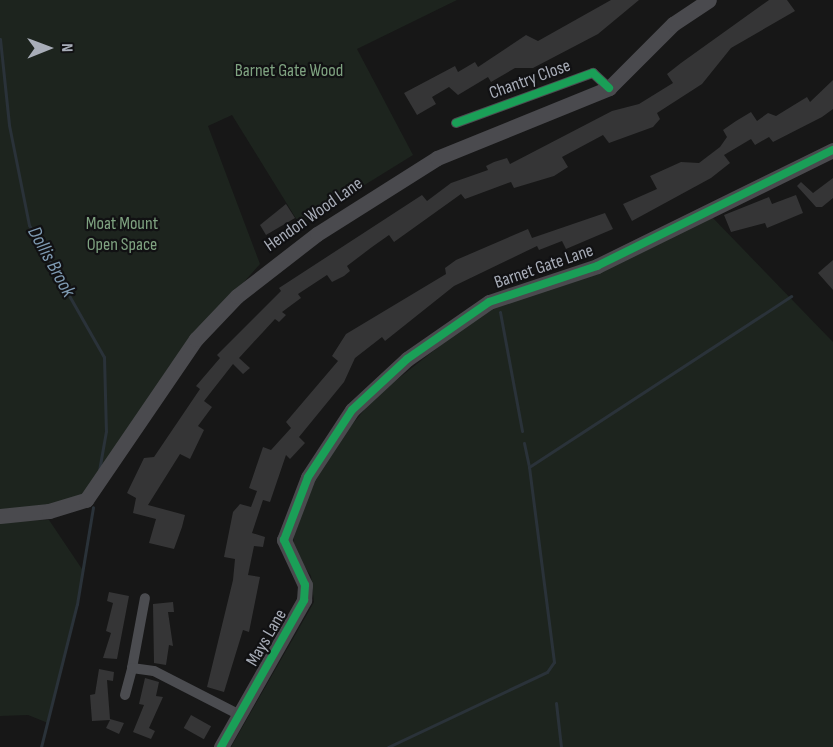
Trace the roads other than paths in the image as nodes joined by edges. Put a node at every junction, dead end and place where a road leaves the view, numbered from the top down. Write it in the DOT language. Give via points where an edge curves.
graph roads {
  1 [pos="709,0"];
  2 [pos="609,88"];
  3 [pos="456,123"];
  4 [pos="833,150"];
  5 [pos="0,516"];
  6 [pos="284,540"];
  7 [pos="145,598"];
  8 [pos="132,668"];
  9 [pos="125,695"];
  10 [pos="240,715"];
  11 [pos="221,747"];
  1 -- 2 [label="street, Hendon Wood Lane" via="673,24"];
  2 -- 3 [label="street, Chantry Close" via="593,73"];
  2 -- 5 [label="street, Hendon Wood Lane" via="437,158 317,234 237,296 203,332 139,417 86,500 49,511"];
  4 -- 6 [label="street, Barnet Gate Lane" via="617,257 489,302 407,359 335,432 308,477"];
  6 -- 10 [label="street, Mays Lane" via="304,585 304,600"];
  7 -- 8 [label="street"];
  8 -- 9 [label="street"];
  8 -- 10 [label="street" via="167,674"];
  10 -- 11 [label="street, Mays Lane"];
}
